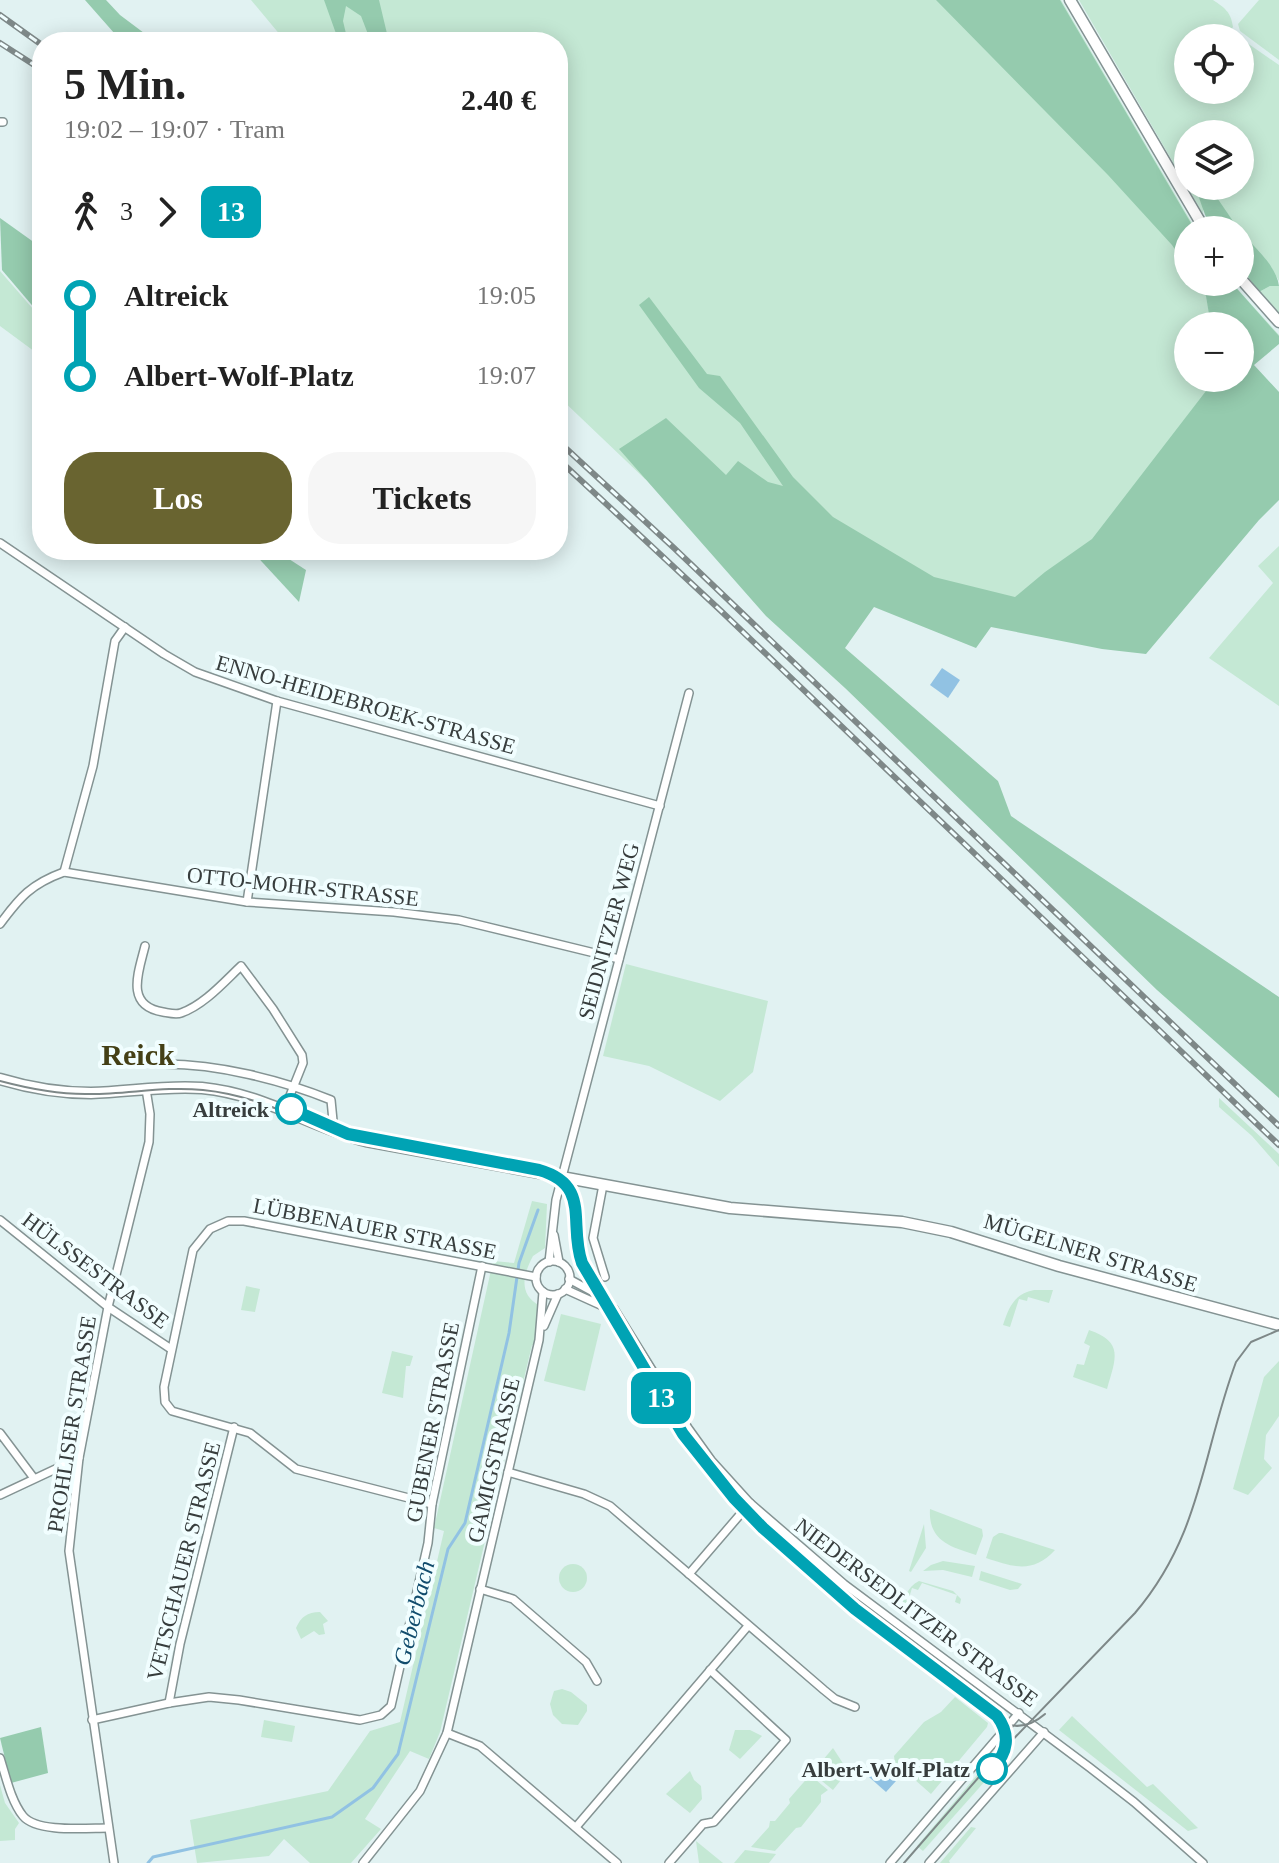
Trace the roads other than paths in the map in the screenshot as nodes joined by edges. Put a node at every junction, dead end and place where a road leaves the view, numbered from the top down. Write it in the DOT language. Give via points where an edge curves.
graph roads {
  1 [pos="1070,0"];
  2 [pos="1197,216"];
  3 [pos="1254,294"];
  4 [pos="1279,322"];
  5 [pos="0,543"];
  6 [pos="125,627"];
  7 [pos="689,693"];
  8 [pos="277,701"];
  9 [pos="660,806"];
  10 [pos="64,872"];
  11 [pos="247,902"];
  12 [pos="0,924"];
  13 [pos="145,946"];
  14 [pos="619,959"];
  15 [pos="165,1064"];
  16 [pos="0,1079"];
  17 [pos="296,1086"];
  18 [pos="146,1089"];
  19 [pos="285,1108"];
  20 [pos="334,1131"];
  21 [pos="562,1177"];
  22 [pos="603,1185"];
  23 [pos="0,1220"];
  24 [pos="210,1229"];
  25 [pos="554,1235"];
  26 [pos="549,1262"];
  27 [pos="559,1262"];
  28 [pos="482,1266"];
  29 [pos="536,1277"];
  30 [pos="605,1277"];
  31 [pos="569,1279"];
  32 [pos="543,1292"];
  33 [pos="562,1292"];
  34 [pos="108,1307"];
  35 [pos="619,1316"];
  36 [pos="1273,1325"];
  37 [pos="1279,1332"];
  38 [pos="539,1340"];
  39 [pos="171,1349"];
  40 [pos="234,1427"];
  41 [pos="0,1433"];
  42 [pos="79,1458"];
  43 [pos="508,1472"];
  44 [pos="33,1477"];
  45 [pos="0,1495"];
  46 [pos="750,1503"];
  47 [pos="432,1504"];
  48 [pos="689,1574"];
  49 [pos="480,1589"];
  50 [pos="748,1626"];
  51 [pos="710,1670"];
  52 [pos="597,1681"];
  53 [pos="169,1703"];
  54 [pos="855,1707"];
  55 [pos="1019,1713"];
  56 [pos="92,1720"];
  57 [pos="1044,1732"];
  58 [pos="447,1733"];
  59 [pos="0,1758"];
  60 [pos="576,1827"];
  61 [pos="108,1828"];
  62 [pos="114,1863"];
  63 [pos="363,1863"];
  64 [pos="617,1863"];
  65 [pos="669,1863"];
  66 [pos="890,1863"];
  67 [pos="929,1863"];
  68 [pos="1203,1863"];
  1 -- 2 [label="street"];
  3 -- 4 [label="street"];
  5 -- 6 [label="street, ENNO-HEIDEBROEK-STRASSE"];
  6 -- 8 [label="street, ENNO-HEIDEBROEK-STRASSE" via="195,672"];
  6 -- 10 [label="street" via="115,641 93,766"];
  7 -- 9 [label="street, SEIDNITZER WEG"];
  8 -- 9 [label="street, ENNO-HEIDEBROEK-STRASSE"];
  8 -- 11 [label="street"];
  9 -- 14 [label="street, SEIDNITZER WEG"];
  10 -- 11 [label="street, OTTO-MOHR-STRASSE"];
  10 -- 12 [label="street" via="21,895"];
  11 -- 14 [label="street, OTTO-MOHR-STRASSE" via="459,920"];
  13 -- 17 [label="street" via="135,985 155,1011 179,1014 241,966 302,1055"];
  14 -- 21 [label="street, SEIDNITZER WEG"];
  15 -- 17 [label="street" via="192,1064"];
  16 -- 18 [label="street" via="59,1091"];
  17 -- 19 [label="street"];
  17 -- 20 [label="street" via="331,1100"];
  18 -- 19 [label="street" via="204,1088"];
  18 -- 34 [label="street, PROHLISER STRASSE" via="149,1142"];
  19 -- 20 [label="street"];
  20 -- 21 [label="street"];
  21 -- 22 [label="street, MÜGELNER STRASSE"];
  21 -- 25 [label="street"];
  22 -- 30 [label="street" via="593,1238"];
  22 -- 36 [label="street, MÜGELNER STRASSE" via="730,1208 902,1222 972,1237"];
  23 -- 34 [label="street, HÜLSSESTRASSE"];
  24 -- 28 [label="street, LÜBBENAUER STRASSE" via="244,1221"];
  24 -- 39 [label="street, VETSCHAUER STRASSE" via="193,1250"];
  25 -- 26 [label="street"];
  25 -- 27 [label="street"];
  26 -- 27 [label="street"];
  26 -- 29 [label="street"];
  27 -- 31 [label="street"];
  28 -- 29 [label="street, LÜBBENAUER STRASSE"];
  28 -- 47 [label="street, GUBENER STRASSE"];
  29 -- 32 [label="street, GAMIGSTRASSE"];
  31 -- 33 [label="street, GAMIGSTRASSE"];
  31 -- 35 [label="street, NIEDERSEDLITZER STRASSE"];
  32 -- 33 [label="street"];
  32 -- 38 [label="street, GAMIGSTRASSE"];
  33 -- 35 [label="street"];
  33 -- 38 [label="street, GAMIGSTRASSE"];
  34 -- 39 [label="street, HÜLSSESTRASSE"];
  34 -- 42 [label="street, PROHLISER STRASSE"];
  35 -- 46 [label="street, NIEDERSEDLITZER STRASSE" via="688,1428"];
  36 -- 37 [label="street, MÜGELNER STRASSE"];
  38 -- 43 [label="street, GAMIGSTRASSE"];
  39 -- 40 [label="street, VETSCHAUER STRASSE" via="163,1395 172,1411"];
  40 -- 47 [label="street, VETSCHAUER STRASSE" via="257,1436 296,1469"];
  40 -- 53 [label="street, VETSCHAUER STRASSE"];
  41 -- 44 [label="street"];
  42 -- 44 [label="street"];
  42 -- 56 [label="street, PROHLISER STRASSE" via="69,1551"];
  43 -- 48 [label="street" via="597,1498"];
  43 -- 49 [label="street, GAMIGSTRASSE"];
  44 -- 45 [label="street"];
  46 -- 48 [label="street"];
  46 -- 55 [label="street, NIEDERSEDLITZER STRASSE" via="844,1584"];
  47 -- 53 [label="street, GUBENER STRASSE" via="396,1691 381,1715 360,1720 221,1698"];
  48 -- 50 [label="street"];
  49 -- 52 [label="street" via="513,1599 586,1662"];
  49 -- 58 [label="street, GAMIGSTRASSE"];
  50 -- 51 [label="street"];
  50 -- 54 [label="street" via="835,1699"];
  51 -- 60 [label="street"];
  51 -- 65 [label="street" via="786,1740 714,1822 703,1824"];
  53 -- 56 [label="street, GUBENER STRASSE"];
  55 -- 57 [label="street, NIEDERSEDLITZER STRASSE"];
  55 -- 66 [label="street"];
  56 -- 61 [label="street, PROHLISER STRASSE"];
  57 -- 67 [label="street"];
  57 -- 68 [label="street, NIEDERSEDLITZER STRASSE"];
  58 -- 60 [label="street" via="480,1746"];
  58 -- 63 [label="street, GAMIGSTRASSE" via="420,1791"];
  59 -- 61 [label="street" via="25,1819 42,1827"];
  60 -- 64 [label="street"];
  61 -- 62 [label="street, PROHLISER STRASSE"];
}
